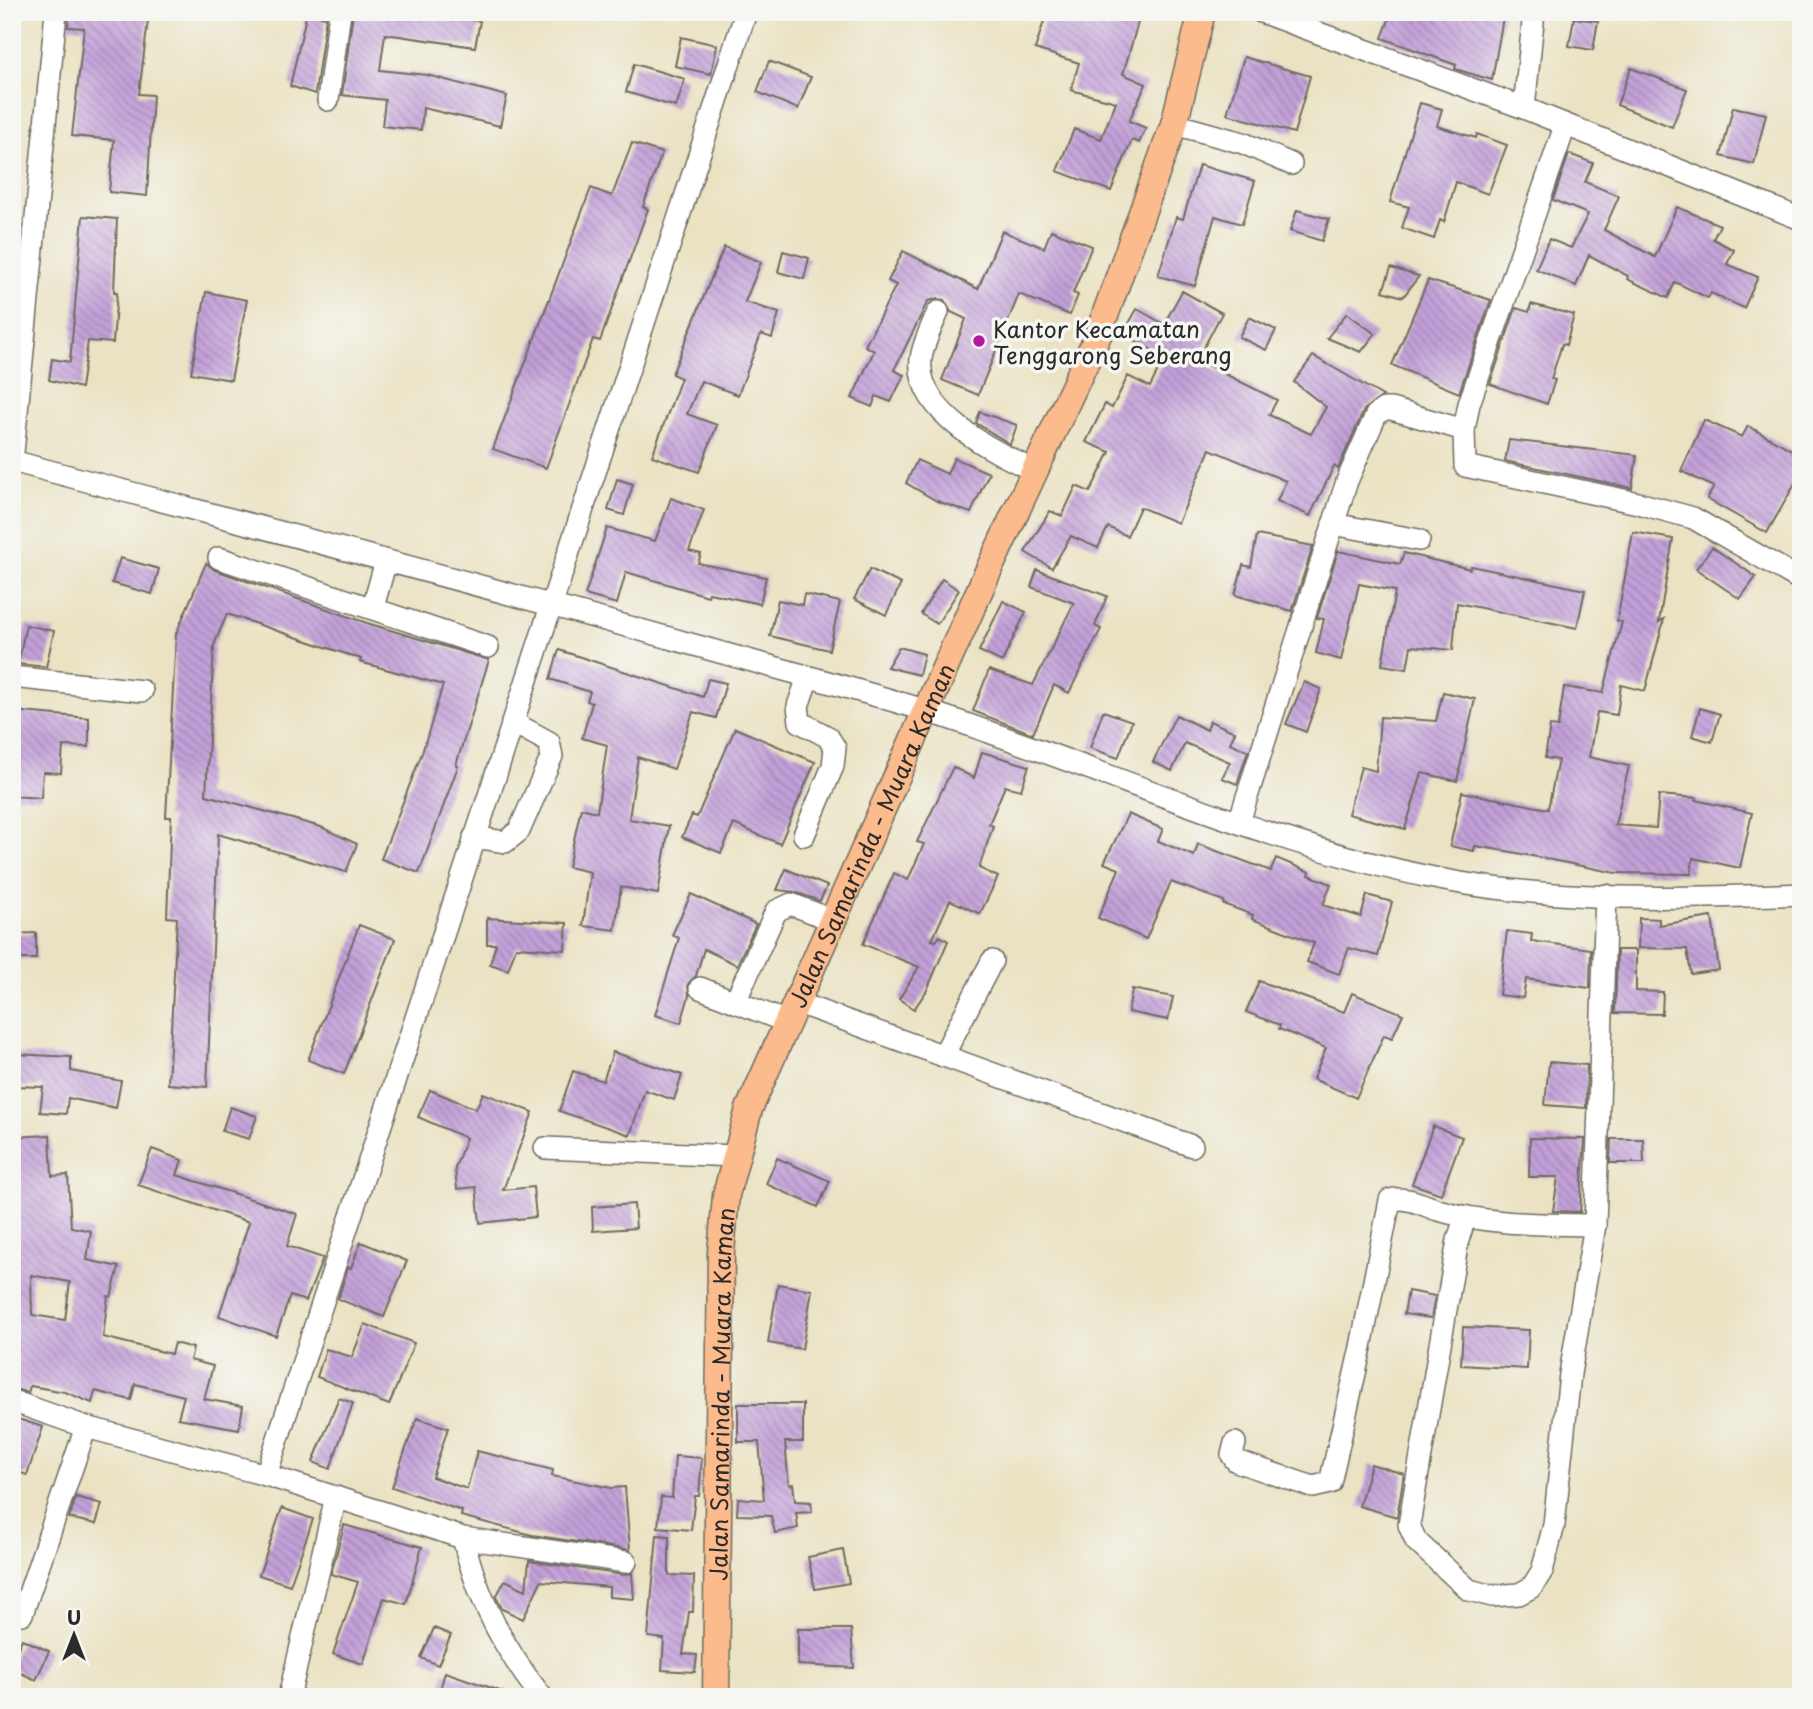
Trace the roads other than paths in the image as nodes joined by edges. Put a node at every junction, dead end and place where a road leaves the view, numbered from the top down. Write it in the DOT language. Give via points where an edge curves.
graph roads {
  1 [pos="56,12"];
  2 [pos="340,12"];
  3 [pos="746,12"];
  4 [pos="1202,12"];
  5 [pos="1261,12"];
  6 [pos="1534,12"];
  7 [pos="328,100"];
  8 [pos="1524,108"];
  9 [pos="1174,124"];
  10 [pos="1565,126"];
  11 [pos="1291,164"];
  12 [pos="1801,219"];
  13 [pos="938,312"];
  14 [pos="1464,430"];
  15 [pos="12,461"];
  16 [pos="1035,471"];
  17 [pos="1333,524"];
  18 [pos="1419,540"];
  19 [pos="219,558"];
  20 [pos="386,561"];
  21 [pos="1801,580"];
  22 [pos="550,604"];
  23 [pos="373,607"];
  24 [pos="488,647"];
  25 [pos="12,677"];
  26 [pos="808,677"];
  27 [pos="142,691"];
  28 [pos="927,711"];
  29 [pos="512,722"];
  30 [pos="1239,822"];
  31 [pos="804,835"];
  32 [pos="474,836"];
  33 [pos="1801,894"];
  34 [pos="1606,895"];
  35 [pos="832,920"];
  36 [pos="992,961"];
  37 [pos="700,988"];
  38 [pos="736,1002"];
  39 [pos="791,1012"];
  40 [pos="943,1056"];
  41 [pos="1192,1146"];
  42 [pos="545,1148"];
  43 [pos="736,1156"];
  44 [pos="1465,1218"];
  45 [pos="1595,1225"];
  46 [pos="12,1401"];
  47 [pos="86,1427"];
  48 [pos="1235,1443"];
  49 [pos="267,1475"];
  50 [pos="336,1497"];
  51 [pos="463,1538"];
  52 [pos="626,1562"];
  53 [pos="22,1614"];
  54 [pos="289,1697"];
  55 [pos="542,1697"];
  56 [pos="716,1697"];
  1 -- 15 [label="street"];
  2 -- 7 [label="street"];
  3 -- 22 [label="street"];
  4 -- 9 [label="main road, Jalan Samarinda - Muara Kaman"];
  5 -- 8 [label="street"];
  6 -- 8 [label="street"];
  8 -- 10 [label="street"];
  9 -- 11 [label="street" via="1243,143"];
  9 -- 16 [label="main road, Jalan Samarinda - Muara Kaman" via="1098,335"];
  10 -- 12 [label="street"];
  10 -- 14 [label="street" via="1477,378"];
  13 -- 16 [label="street" via="921,358 923,382 949,419 980,445"];
  14 -- 17 [label="street" via="1391,409 1380,411 1365,435"];
  14 -- 21 [label="street" via="1468,468 1693,518"];
  15 -- 20 [label="street"];
  16 -- 28 [label="main road, Jalan Samarinda - Muara Kaman"];
  17 -- 18 [label="street"];
  17 -- 30 [label="street"];
  19 -- 23 [label="street"];
  20 -- 22 [label="street"];
  20 -- 23 [label="street"];
  22 -- 26 [label="street"];
  22 -- 29 [label="street"];
  23 -- 24 [label="street"];
  25 -- 27 [label="street"];
  26 -- 28 [label="street"];
  26 -- 31 [label="street" via="798,706 800,722 828,737 835,748 833,766"];
  28 -- 30 [label="street"];
  28 -- 35 [label="main road, Jalan Samarinda - Muara Kaman"];
  29 -- 32 [label="street"];
  29 -- 32 [label="street" via="549,742 552,757 519,831 505,842"];
  30 -- 34 [label="street" via="1440,879"];
  32 -- 49 [label="street"];
  33 -- 34 [label="street" via="1718,898"];
  34 -- 45 [label="street"];
  35 -- 38 [label="street" via="791,904 776,911"];
  35 -- 39 [label="main road, Jalan Samarinda - Muara Kaman"];
  36 -- 40 [label="street"];
  37 -- 38 [label="street"];
  38 -- 39 [label="street"];
  39 -- 40 [label="street"];
  39 -- 43 [label="main road, Jalan Samarinda - Muara Kaman" via="749,1109"];
  40 -- 41 [label="street"];
  42 -- 43 [label="street"];
  43 -- 56 [label="main road, Jalan Samarinda - Muara Kaman" via="726,1195 722,1253"];
  44 -- 45 [label="street"];
  44 -- 45 [label="street" via="1409,1525 1416,1541 1450,1575 1469,1590 1492,1596 1519,1594 1532,1587 1550,1545 1570,1374"];
  44 -- 48 [label="street" via="1406,1200 1394,1199 1388,1204 1330,1483 1313,1488 1236,1461 1232,1455"];
  46 -- 47 [label="street"];
  47 -- 49 [label="street"];
  47 -- 53 [label="street"];
  49 -- 50 [label="street"];
  50 -- 51 [label="street"];
  50 -- 54 [label="street"];
  51 -- 52 [label="street"];
  51 -- 55 [label="street" via="486,1609 506,1647"];
}
